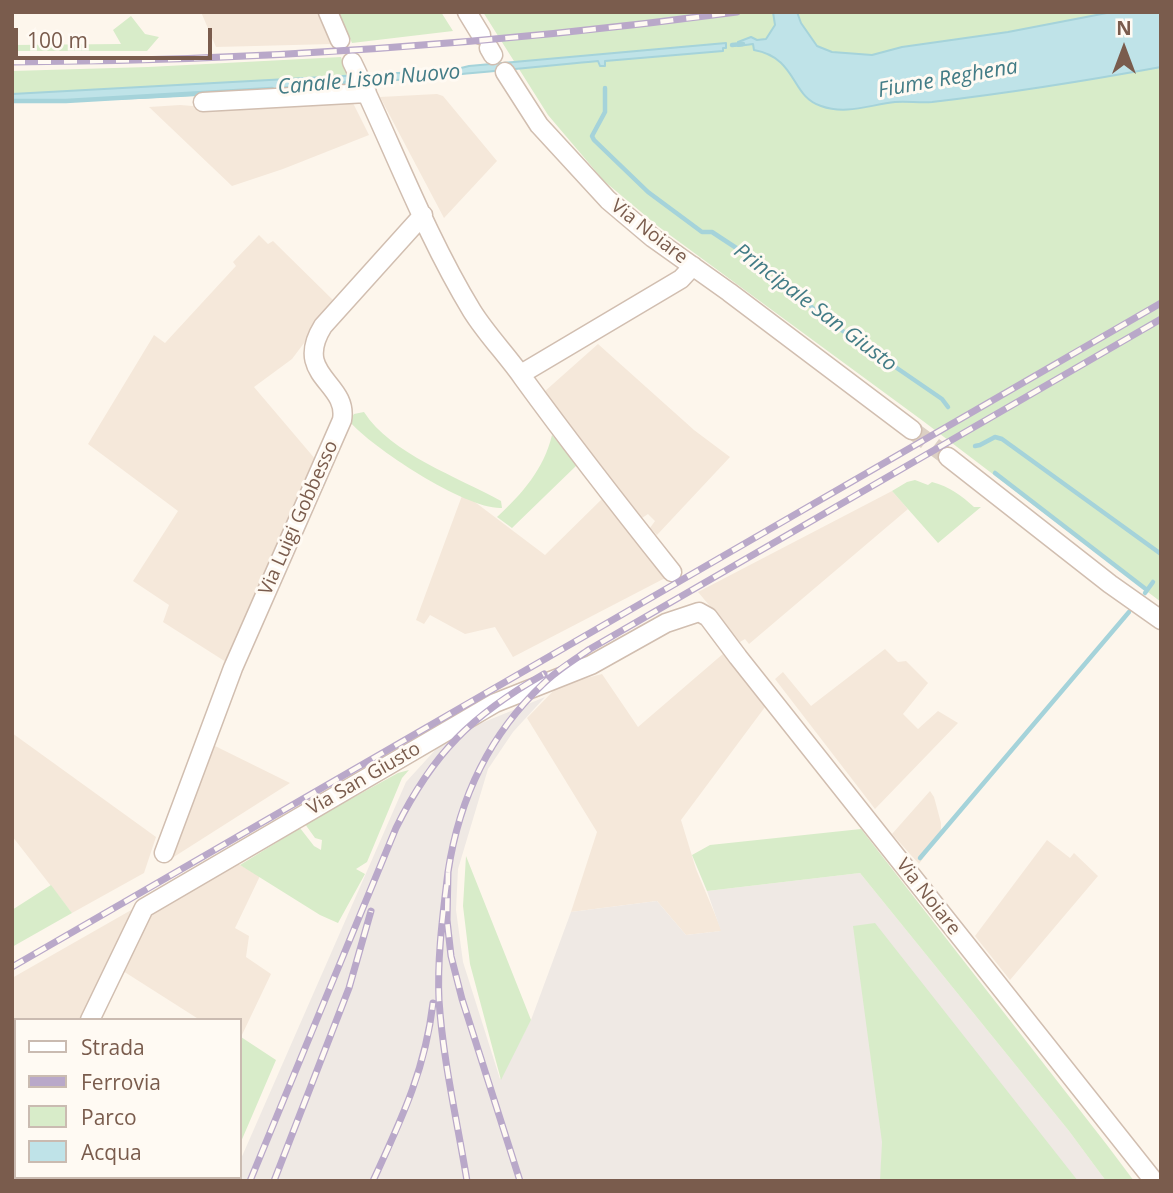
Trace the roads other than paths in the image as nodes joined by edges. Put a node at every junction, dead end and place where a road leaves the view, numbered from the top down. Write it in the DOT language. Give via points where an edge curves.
graph roads {
  1 [pos="328,12"];
  2 [pos="467,12"];
  3 [pos="340,40"];
  4 [pos="488,46"];
  5 [pos="352,62"];
  6 [pos="505,72"];
  7 [pos="366,90"];
  8 [pos="203,102"];
  9 [pos="422,215"];
  10 [pos="693,266"];
  11 [pos="521,374"];
  12 [pos="912,430"];
  13 [pos="948,457"];
  14 [pos="672,572"];
  15 [pos="703,613"];
  16 [pos="1161,620"];
  17 [pos="164,853"];
  18 [pos="91,1018"];
  19 [pos="1154,1181"];
  1 -- 3 [label="street"];
  2 -- 4 [label="street"];
  5 -- 7 [label="street"];
  6 -- 10 [label="street, Via Noiare" via="539,125 589,181 653,238"];
  7 -- 8 [label="street"];
  7 -- 9 [label="street"];
  9 -- 11 [label="street" via="472,310"];
  9 -- 17 [label="street, Via Luigi Gobbesso" via="316,337 316,364 342,405 342,420 233,668"];
  10 -- 11 [label="street, Via Noiare" via="681,279"];
  10 -- 12 [label="street"];
  11 -- 14 [label="street"];
  13 -- 16 [label="street"];
  15 -- 18 [label="street, Via San Giusto" via="666,623 590,665 495,704 144,908"];
  15 -- 19 [label="street, Via Noiare"];
}
